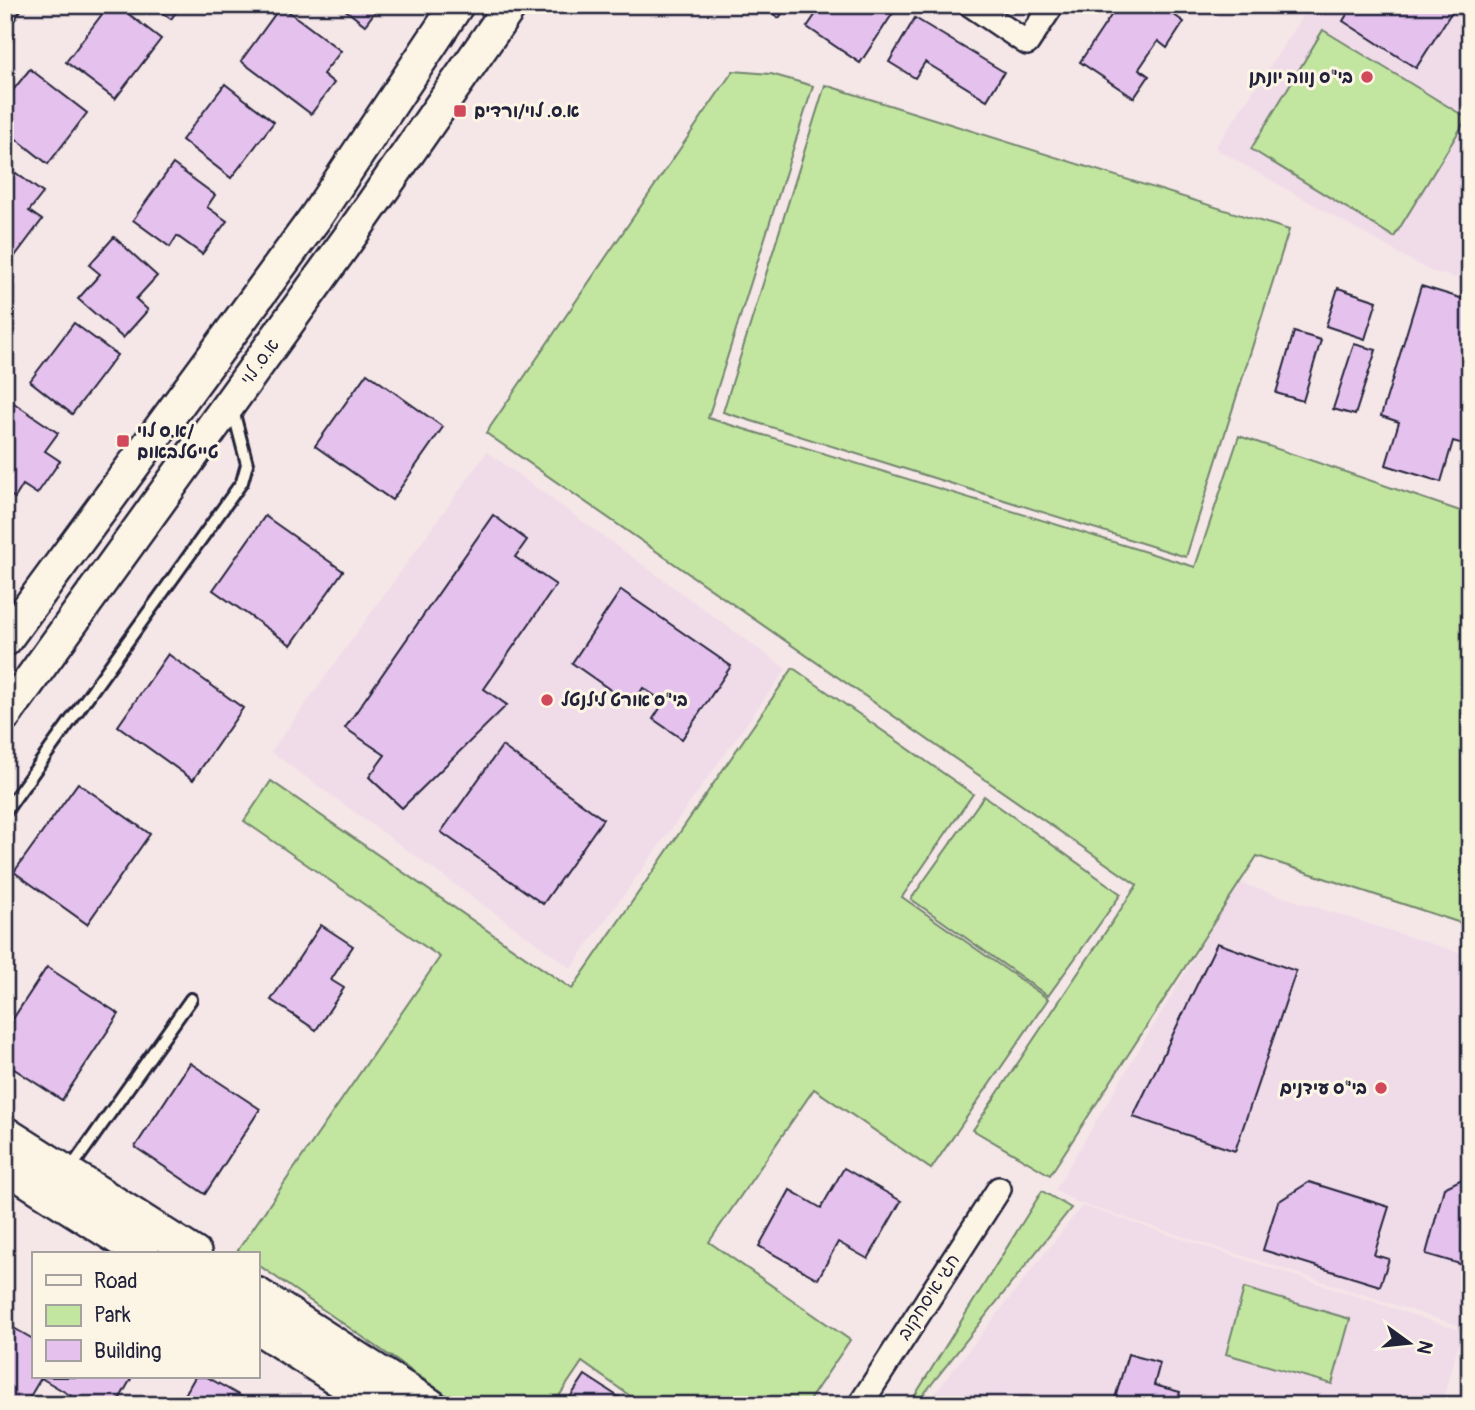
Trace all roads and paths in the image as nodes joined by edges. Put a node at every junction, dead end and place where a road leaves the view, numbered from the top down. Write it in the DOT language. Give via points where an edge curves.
graph roads {
  1 [pos="9,5"];
  2 [pos="457,5"];
  3 [pos="511,5"];
  4 [pos="971,5"];
  5 [pos="1052,5"];
  6 [pos="5,11"];
  7 [pos="230,402"];
  8 [pos="5,640"];
  9 [pos="5,715"];
  10 [pos="5,812"];
  11 [pos="191,999"];
  12 [pos="5,1133"];
  13 [pos="5,1166"];
  14 [pos="68,1173"];
  15 [pos="999,1189"];
  16 [pos="140,1252"];
  17 [pos="192,1252"];
  18 [pos="259,1295"];
  19 [pos="259,1328"];
  20 [pos="379,1405"];
  21 [pos="430,1405"];
  22 [pos="860,1405"];
  1 -- 6 [label="street"];
  2 -- 8 [label="main road" via="316,218"];
  3 -- 7 [label="main road, א.ס. לוי"];
  4 -- 5 [label="street" via="1027,43"];
  7 -- 9 [label="main road, א.ס. לוי"];
  7 -- 10 [label="lane" via="247,464 242,482"];
  11 -- 14 [label="lane"];
  12 -- 14 [label="main road"];
  13 -- 16 [label="main road"];
  14 -- 17 [label="main road"];
  15 -- 22 [label="street, חגי איסחקוב"];
  18 -- 21 [label="main road"];
  19 -- 20 [label="main road"];
}
